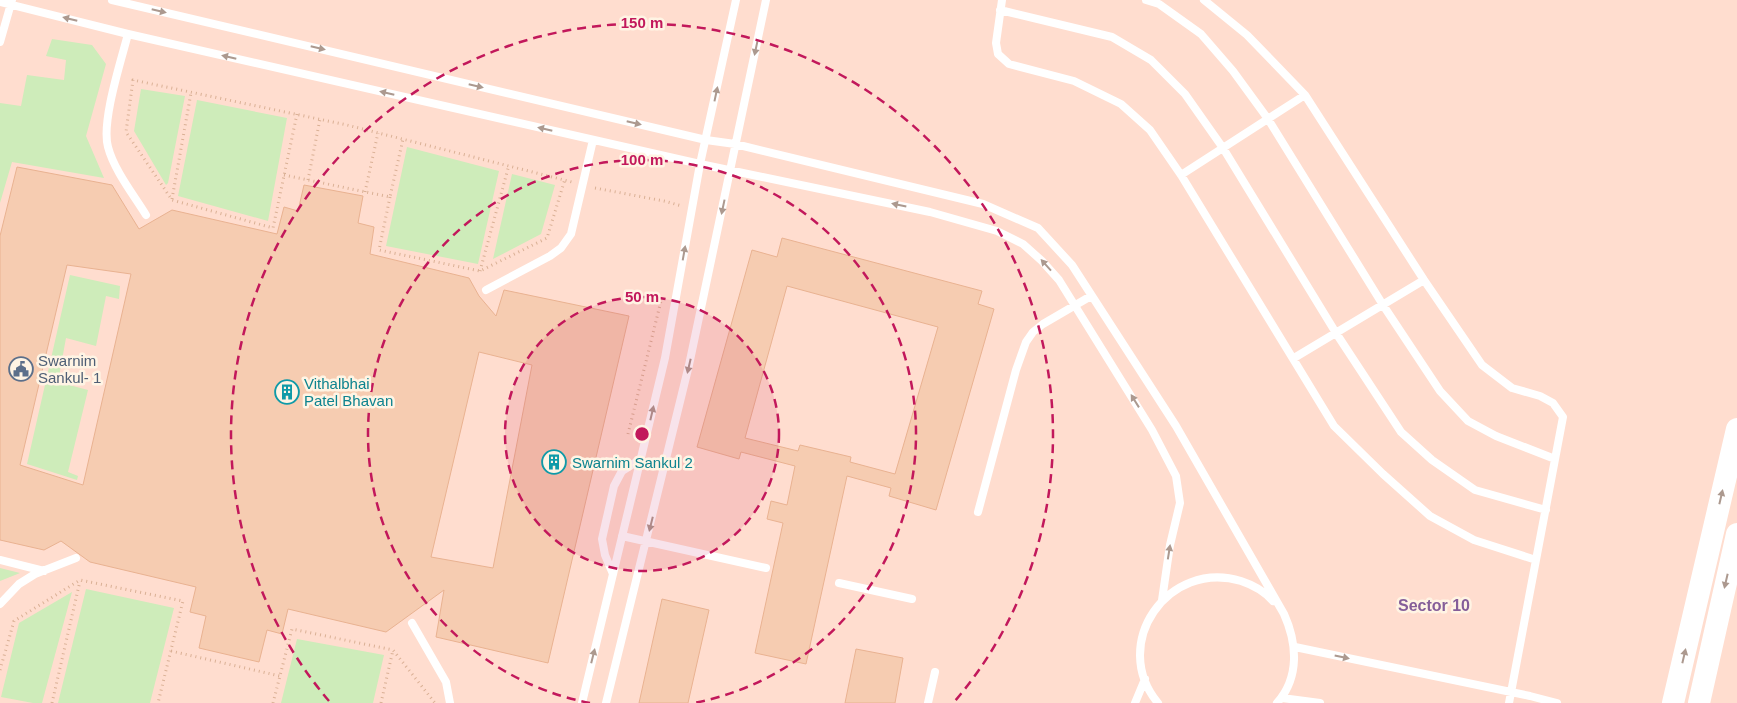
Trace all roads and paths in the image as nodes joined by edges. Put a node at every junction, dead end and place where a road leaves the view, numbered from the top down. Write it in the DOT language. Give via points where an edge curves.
graph roads {
  1 [pos="112,0"];
  2 [pos="736,0"];
  3 [pos="766,0"];
  4 [pos="1002,0"];
  5 [pos="1146,0"];
  6 [pos="1204,0"];
  7 [pos="0,2"];
  8 [pos="12,2"];
  9 [pos="1000,10"];
  10 [pos="128,34"];
  11 [pos="0,42"];
  12 [pos="191,93"];
  13 [pos="1305,95"];
  14 [pos="297,114"];
  15 [pos="320,119"];
  16 [pos="1268,119"];
  17 [pos="378,132"];
  18 [pos="403,139"];
  19 [pos="593,140"];
  20 [pos="706,140"];
  21 [pos="736,144"];
  22 [pos="1223,148"];
  23 [pos="700,164"];
  24 [pos="509,165"];
  25 [pos="731,170"];
  26 [pos="284,174"];
  27 [pos="1181,175"];
  28 [pos="565,179"];
  29 [pos="308,180"];
  30 [pos="583,186"];
  31 [pos="366,192"];
  32 [pos="390,197"];
  33 [pos="172,200"];
  34 [pos="684,207"];
  35 [pos="146,215"];
  36 [pos="480,271"];
  37 [pos="1424,280"];
  38 [pos="486,290"];
  39 [pos="663,292"];
  40 [pos="1091,296"];
  41 [pos="1075,305"];
  42 [pos="1383,305"];
  43 [pos="1336,333"];
  44 [pos="1294,358"];
  45 [pos="1737,429"];
  46 [pos="628,434"];
  47 [pos="641,459"];
  48 [pos="1555,459"];
  49 [pos="1546,510"];
  50 [pos="978,512"];
  51 [pos="1737,534"];
  52 [pos="622,536"];
  53 [pos="646,542"];
  54 [pos="76,558"];
  55 [pos="0,560"];
  56 [pos="1536,560"];
  57 [pos="766,568"];
  58 [pos="44,570"];
  59 [pos="613,574"];
  60 [pos="80,580"];
  61 [pos="839,583"];
  62 [pos="912,599"];
  63 [pos="1162,600"];
  64 [pos="0,604"];
  65 [pos="1284,614"];
  66 [pos="412,623"];
  67 [pos="1295,647"];
  68 [pos="394,650"];
  69 [pos="171,651"];
  70 [pos="0,670"];
  71 [pos="935,672"];
  72 [pos="280,676"];
  73 [pos="1144,678"];
  74 [pos="1512,693"];
  75 [pos="1280,700"];
  76 [pos="52,703"];
  77 [pos="158,703"];
  78 [pos="273,703"];
  79 [pos="381,703"];
  80 [pos="435,703"];
  81 [pos="450,703"];
  82 [pos="582,703"];
  83 [pos="606,703"];
  84 [pos="928,703"];
  85 [pos="1134,703"];
  86 [pos="1158,703"];
  87 [pos="1320,703"];
  88 [pos="1509,703"];
  89 [pos="1557,703"];
  90 [pos="1673,703"];
  91 [pos="1699,703"];
  1 -- 20 [label="lane, one-way"];
  20 -- 2 [label="lane, one-way"];
  3 -- 21 [label="lane, one-way"];
  4 -- 9 [label="lane"];
  5 -- 16 [label="lane" via="1159,4 1201,34"];
  6 -- 13 [label="lane" via="1247,35"];
  7 -- 8 [label="lane"];
  10 -- 8 [label="lane, one-way"];
  8 -- 11 [label="lane"];
  9 -- 22 [label="lane" via="1112,37 1151,60 1185,94"];
  9 -- 27 [label="lane" via="998,54 1009,64 1074,81 1121,104 1150,130"];
  19 -- 10 [label="lane, one-way"];
  10 -- 35 [label="lane" via="106,130 115,164"];
  12 -- 14 [label="path"];
  12 -- 33 [label="path"];
  12 -- 33 [label="path" via="133,80 126,132"];
  13 -- 16 [label="lane"];
  13 -- 37 [label="lane"];
  14 -- 15 [label="path"];
  14 -- 26 [label="path"];
  15 -- 17 [label="path"];
  15 -- 29 [label="path"];
  16 -- 22 [label="lane"];
  16 -- 42 [label="lane"];
  17 -- 18 [label="path"];
  17 -- 31 [label="path"];
  18 -- 24 [label="path"];
  18 -- 32 [label="path"];
  19 -- 23 [label="lane"];
  19 -- 30 [label="lane"];
  20 -- 21 [label="lane"];
  20 -- 23 [label="lane"];
  21 -- 25 [label="lane"];
  21 -- 40 [label="lane" via="983,204 1013,216 1038,228 1072,265"];
  22 -- 27 [label="lane"];
  22 -- 43 [label="lane"];
  23 -- 25 [label="lane"];
  47 -- 23 [label="lane, one-way" via="665,358"];
  24 -- 28 [label="path"];
  24 -- 36 [label="path"];
  41 -- 25 [label="lane, one-way" via="1042,261 1023,244 997,231 930,212"];
  25 -- 53 [label="lane, one-way" via="690,365"];
  26 -- 29 [label="path"];
  26 -- 33 [label="path" via="273,228"];
  27 -- 44 [label="lane"];
  28 -- 30 [label="path"];
  28 -- 36 [label="path" via="547,238"];
  29 -- 31 [label="path"];
  30 -- 34 [label="path"];
  30 -- 38 [label="lane" via="571,234 561,248"];
  31 -- 32 [label="path"];
  32 -- 36 [label="path" via="379,250"];
  37 -- 42 [label="lane"];
  37 -- 48 [label="lane" via="1482,365 1512,388 1553,403 1563,417"];
  39 -- 46 [label="path"];
  40 -- 41 [label="lane"];
  40 -- 65 [label="lane" via="1176,426"];
  41 -- 50 [label="lane" via="1033,332 1026,342"];
  63 -- 41 [label="lane, one-way" via="1180,503 1176,476 1152,430"];
  42 -- 43 [label="lane"];
  42 -- 48 [label="lane" via="1440,391 1468,421 1496,436"];
  43 -- 44 [label="lane"];
  43 -- 49 [label="lane" via="1401,432 1432,460 1475,490"];
  44 -- 56 [label="lane" via="1334,426 1430,516 1474,540"];
  90 -- 45 [label="street, one-way"];
  47 -- 52 [label="lane"];
  47 -- 59 [label="lane" via="622,471 614,486 602,538"];
  48 -- 49 [label="lane"];
  49 -- 56 [label="lane"];
  51 -- 91 [label="street, one-way"];
  52 -- 53 [label="lane"];
  52 -- 59 [label="lane"];
  53 -- 57 [label="lane"];
  53 -- 83 [label="lane"];
  54 -- 58 [label="lane"];
  55 -- 58 [label="lane"];
  56 -- 74 [label="lane"];
  58 -- 64 [label="lane" via="19,584"];
  82 -- 59 [label="lane, one-way"];
  60 -- 69 [label="path" via="183,601"];
  60 -- 70 [label="path" via="14,620"];
  60 -- 76 [label="path"];
  61 -- 62 [label="lane"];
  63 -- 65 [label="lane" via="1184,584 1206,578 1229,578 1257,588"];
  63 -- 73 [label="lane" via="1143,634 1141,657"];
  65 -- 67 [label="lane"];
  66 -- 81 [label="lane" via="446,682"];
  67 -- 74 [label="lane, one-way"];
  67 -- 75 [label="lane" via="1290,682"];
  68 -- 72 [label="path" via="292,629"];
  68 -- 79 [label="path"];
  68 -- 80 [label="path"];
  69 -- 72 [label="path"];
  69 -- 77 [label="path"];
  71 -- 84 [label="lane"];
  72 -- 78 [label="path"];
  73 -- 85 [label="lane"];
  73 -- 86 [label="lane"];
  74 -- 88 [label="lane"];
  74 -- 89 [label="lane"];
  75 -- 87 [label="lane"];
}
